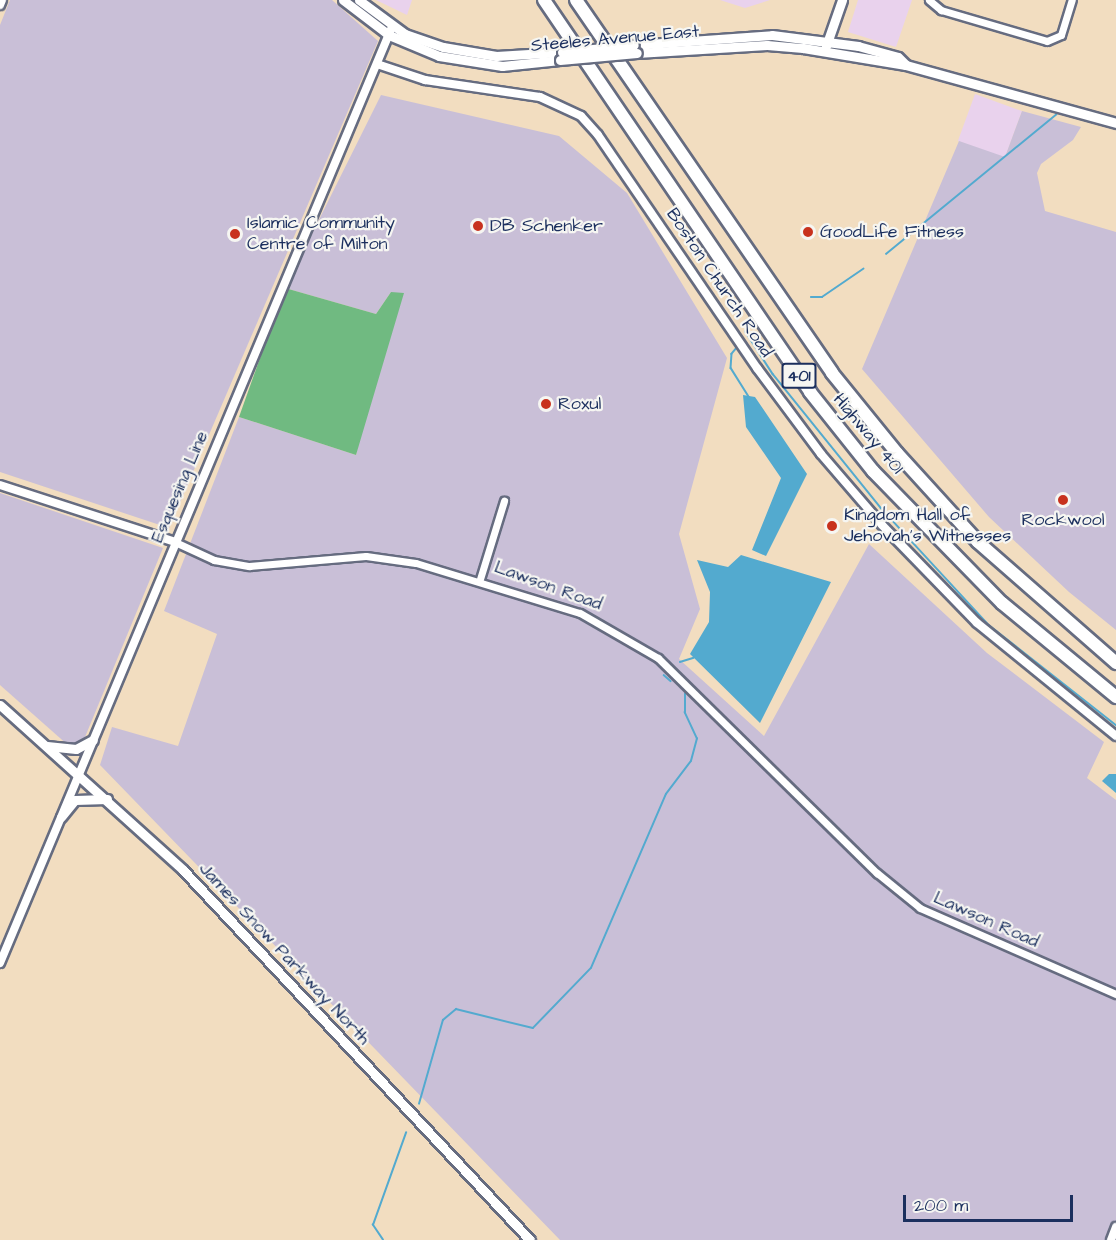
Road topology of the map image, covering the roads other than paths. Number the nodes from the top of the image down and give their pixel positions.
1 (2, 0) edge
2 (343, 0) edge
3 (359, 0) edge
4 (544, 0) edge
5 (576, 0) edge
6 (842, 0) edge
7 (929, 0) edge
8 (1072, 0) edge
9 (0, 5) edge
10 (393, 26) junction
11 (389, 35) junction
12 (827, 41) junction
13 (636, 49) junction
14 (825, 51) junction
15 (561, 56) junction
16 (376, 64) junction
17 (906, 65) junction
18 (1116, 123) edge
19 (0, 485) edge
20 (504, 501) dead end
21 (175, 542) junction
22 (480, 579) junction
23 (1116, 663) edge
24 (1116, 697) edge
25 (0, 705) edge
26 (1116, 736) edge
27 (93, 740) junction
28 (45, 745) junction
29 (78, 774) junction
30 (107, 799) junction
31 (61, 817) junction
32 (0, 963) edge
33 (1116, 994) edge
34 (1116, 1227) edge
35 (530, 1240) edge
36 (1111, 1240) edge

1 - 9 street
2 - 11 main road, Steeles Avenue East
3 - 10 main road, Steeles Avenue East
4 - 24 highway, Highway 401 / 401
5 - 23 highway, Highway 401 / 401
6 - 12 main road
7 - 8 street
10 - 11 street, Esquesing Line
10 - 15 main road, Steeles Avenue East
11 - 15 main road, Steeles Avenue East
11 - 16 street, Esquesing Line
12 - 13 main road, Steeles Avenue East
12 - 14 main road
12 - 17 main road, Steeles Avenue East
13 - 14 main road, Steeles Avenue East
13 - 15 main road, Steeles Avenue East, bridge
14 - 17 main road, Steeles Avenue East
16 - 21 street, Esquesing Line
16 - 26 street, Boston Church Road
17 - 18 main road, Steeles Avenue East
19 - 21 street, Lawson Road
20 - 22 street
21 - 22 street, Lawson Road
21 - 27 street, Esquesing Line
22 - 33 street, Lawson Road
25 - 28 main road, James Snow Parkway North
27 - 28 main road
27 - 29 street, Esquesing Line
28 - 29 main road, James Snow Parkway North
29 - 30 main road, James Snow Parkway North
29 - 31 street, Esquesing Line
30 - 31 main road
30 - 35 main road, James Snow Parkway North
31 - 32 street, Esquesing Line
34 - 36 street

